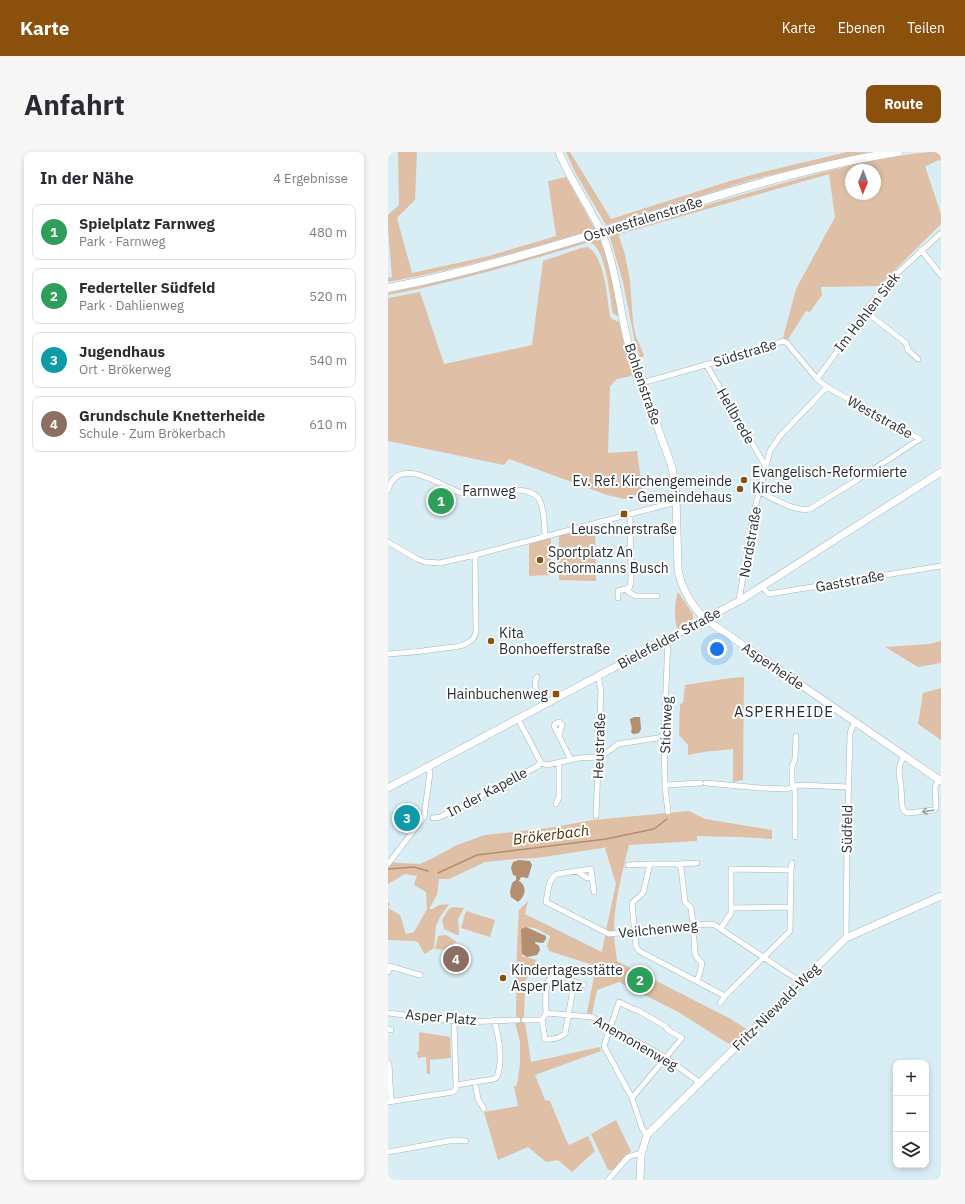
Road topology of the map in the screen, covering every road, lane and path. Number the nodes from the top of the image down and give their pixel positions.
1 (559, 152) edge
2 (898, 152) edge
3 (940, 234) dead end
4 (921, 250) junction
5 (941, 275) edge
6 (388, 288) edge
7 (866, 312) junction
8 (918, 359) dead end
9 (706, 364) junction
10 (817, 379) junction
11 (644, 383) junction
12 (827, 387) junction
13 (766, 467) junction
14 (941, 472) edge
15 (388, 490) edge
16 (760, 492) junction
17 (676, 502) junction
18 (630, 515) junction
19 (545, 536) junction
20 (388, 542) edge
21 (475, 555) junction
22 (941, 566) edge
23 (762, 587) junction
24 (628, 590) junction
25 (657, 596) dead end
26 (618, 598) dead end
27 (739, 601) junction
28 (705, 619) junction
29 (668, 639) junction
30 (388, 654) edge
31 (598, 676) junction
32 (537, 677) dead end
33 (544, 705) junction
34 (518, 719) junction
35 (856, 722) junction
36 (559, 735) dead end
37 (796, 736) dead end
38 (664, 737) junction
39 (904, 756) junction
40 (598, 758) junction
41 (571, 760) junction
42 (559, 762) junction
43 (541, 763) junction
44 (428, 766) junction
45 (939, 780) edge
46 (666, 786) junction
47 (793, 786) junction
48 (848, 787) junction
49 (388, 788) edge
50 (556, 804) dead end
51 (668, 812) dead end
52 (596, 816) dead end
53 (433, 818) dead end
54 (795, 837) dead end
55 (697, 863) dead end
56 (792, 863) dead end
57 (388, 864) edge
58 (650, 864) junction
59 (677, 864) junction
60 (628, 865) dead end
61 (724, 869) dead end
62 (731, 869) junction
63 (791, 870) junction
64 (577, 871) junction
65 (592, 878) junction
66 (594, 892) dead end
67 (941, 896) edge
68 (790, 907) junction
69 (731, 908) junction
70 (693, 925) junction
71 (721, 928) junction
72 (634, 931) junction
73 (846, 938) junction
74 (764, 957) junction
75 (389, 966) edge
76 (388, 972) edge
77 (420, 975) dead end
78 (574, 981) junction
79 (697, 981) junction
80 (801, 982) junction
81 (584, 985) dead end
82 (725, 996) junction
83 (720, 1003) dead end
84 (388, 1013) edge
85 (546, 1013) junction
86 (569, 1015) junction
87 (494, 1020) junction
88 (542, 1020) junction
89 (454, 1021) junction
90 (610, 1027) junction
91 (665, 1057) junction
92 (388, 1063) edge
93 (476, 1082) junction
94 (699, 1082) junction
95 (456, 1085) junction
96 (632, 1098) junction
97 (389, 1101) edge
98 (484, 1109) dead end
99 (647, 1135) junction
100 (466, 1141) dead end
101 (388, 1152) edge
102 (641, 1155) junction
103 (608, 1180) edge
104 (640, 1180) edge

1 - 11 street, Bohlenstraße
2 - 6 main road, Ostwestfalenstraße, bridge
3 - 4 street, Im Hohlen Siek
4 - 5 street
4 - 7 street, Im Hohlen Siek
7 - 8 street
7 - 10 street, Im Hohlen Siek
9 - 10 street, Südstraße
9 - 11 street, Südstraße
9 - 13 street, Hellbrede
10 - 12 street, Südstraße
11 - 17 street, Bohlenstraße
12 - 13 street, Nordstraße
12 - 16 street, Weststraße
13 - 16 street, Nordstraße
14 - 23 street, Bielefelder Straße
15 - 19 street, Farnweg
16 - 27 street, Nordstraße
17 - 18 street
17 - 28 street, Bohlenstraße
18 - 19 street
18 - 24 street
19 - 21 street
20 - 21 street
21 - 30 street
22 - 23 street, Gaststraße
23 - 27 street, Bielefelder Straße
24 - 25 street
24 - 26 street
27 - 28 street, Bielefelder Straße
28 - 29 street, Bielefelder Straße
28 - 35 street, Asperheide
29 - 31 street, Bielefelder Straße
29 - 38 street, Stichweg
31 - 33 street, Bielefelder Straße
31 - 40 street, Heustraße
32 - 33 street
33 - 34 street, Bielefelder Straße
34 - 43 street
34 - 44 street, Bielefelder Straße
35 - 39 street, Asperheide
35 - 48 street, Südfeld
36 - 41 street
37 - 47 street
38 - 40 street
38 - 46 street, Stichweg
39 - 45 street, Asperheide
45 -> 39 street
40 - 41 street
40 - 52 street, Heustraße
41 - 42 street
42 - 43 street
42 - 50 street
43 - 53 street, In der Kapelle
44 - 49 street, Bielefelder Straße
44 - 57 street
46 - 47 street
46 - 51 street, Stichweg
47 - 48 street
47 - 54 street
48 - 73 street, Südfeld
55 - 59 street
56 - 63 street
58 - 59 street
58 - 60 street
58 - 72 street
59 - 70 street
61 - 62 street
62 - 63 street
62 - 69 street
63 - 68 street
64 - 65 street
64 - 65 street, Veilchenweg
64 - 72 street, Veilchenweg
65 - 66 street
67 - 73 street, Fritz-Niewald-Weg
68 - 69 street
68 - 74 street
69 - 71 street
70 - 71 street, Veilchenweg
70 - 72 street, Veilchenweg
70 - 79 street
71 - 74 street, Veilchenweg
72 - 79 street
73 - 80 street, Fritz-Niewald-Weg
74 - 80 street, Veilchenweg
74 - 82 street
75 - 76 street
75 - 77 street
78 - 81 street
78 - 85 street
78 - 86 street
79 - 82 street
80 - 94 street, Fritz-Niewald-Weg
82 - 83 street
84 - 89 street, Asper Platz
85 - 86 street, Anemonenweg
85 - 88 street
86 - 88 street
86 - 90 street, Anemonenweg
87 - 88 street, Asper Platz
87 - 89 street, Asper Platz
87 - 93 street
89 - 95 street
90 - 91 street, Anemonenweg
90 - 91 street
90 - 96 street
91 - 94 street, Anemonenweg
91 - 96 street
92 - 97 street
93 - 95 street
93 - 98 street
94 - 99 street, Fritz-Niewald-Weg
95 - 97 street
96 - 99 street
99 - 102 street, Fritz-Niewald-Weg
100 - 101 street
102 - 103 street
102 - 104 street, Fritz-Niewald-Weg

